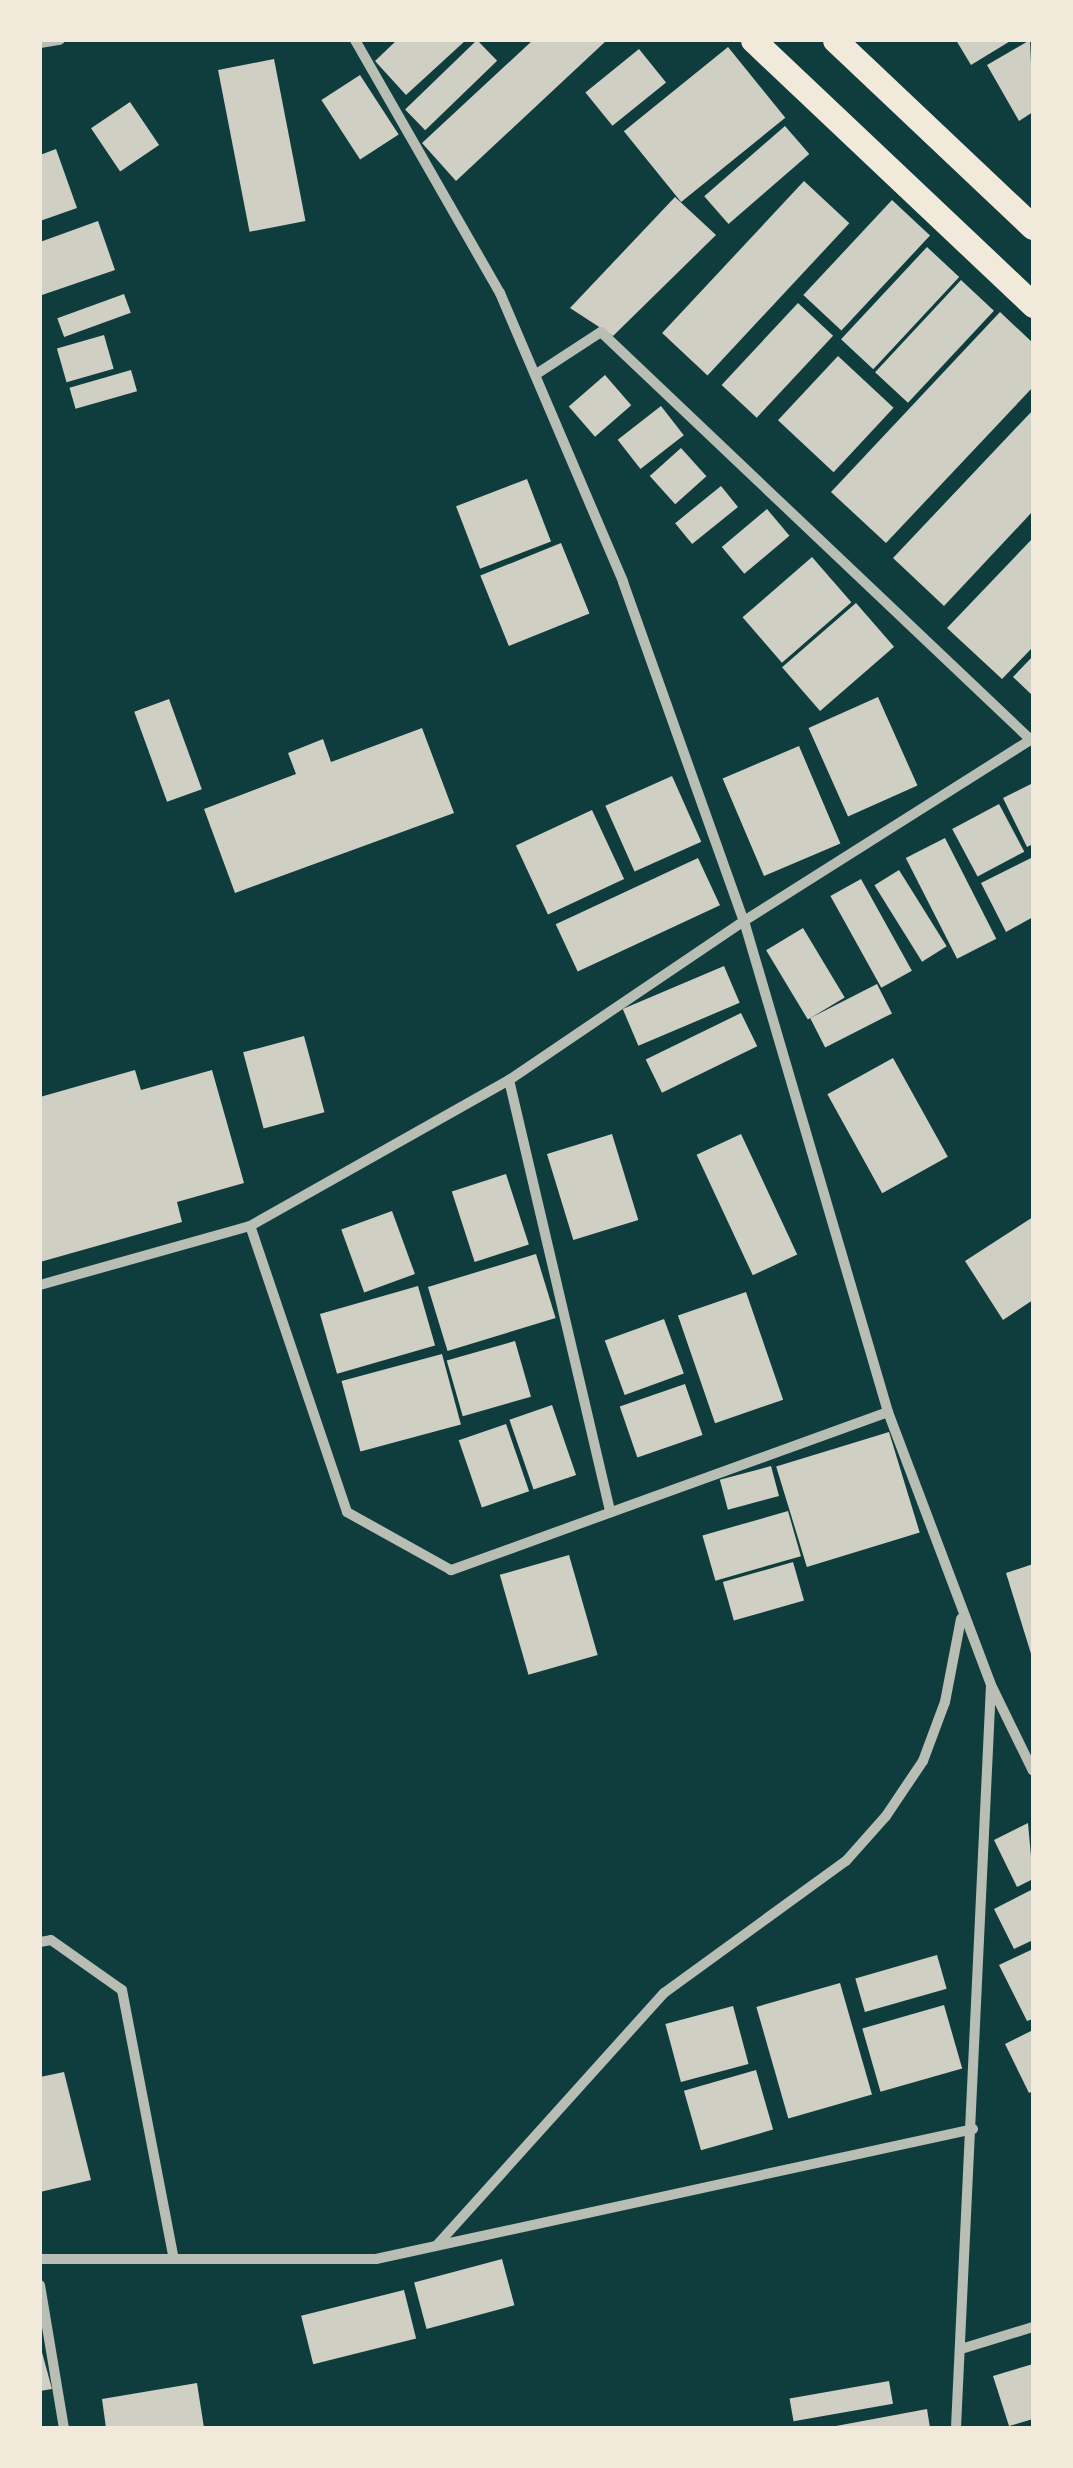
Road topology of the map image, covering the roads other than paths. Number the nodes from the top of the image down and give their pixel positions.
1 (60, 40) edge
2 (354, 40) edge
3 (753, 40) edge
4 (835, 40) edge
5 (40, 43) edge
6 (1033, 227) edge
7 (1033, 304) edge
8 (538, 373) junction
9 (1032, 739) edge
10 (744, 921) junction
11 (509, 1080) junction
12 (250, 1226) junction
13 (40, 1286) edge
14 (888, 1412) junction
15 (610, 1512) junction
16 (961, 1618) junction
17 (991, 1685) junction
18 (1033, 1771) edge
19 (40, 1942) edge
20 (974, 2129) junction
21 (436, 2246) junction
22 (40, 2259) edge
23 (174, 2259) junction
24 (40, 2285) edge
25 (1033, 2326) edge
26 (960, 2349) junction
27 (64, 2428) edge
28 (956, 2428) edge

1 - 5 street
2 - 8 street
3 - 7 main road
4 - 6 main road
8 - 9 street
8 - 10 street
9 - 10 street
10 - 11 street
10 - 14 street
11 - 12 street
11 - 15 street
12 - 13 street
12 - 15 street
14 - 15 street
14 - 16 street
16 - 17 street
16 - 21 street
17 - 18 street
17 - 20 street
19 - 23 street
20 - 21 street
20 - 26 street
21 - 23 street
22 - 23 street
24 - 27 street
25 - 26 street
26 - 28 street

